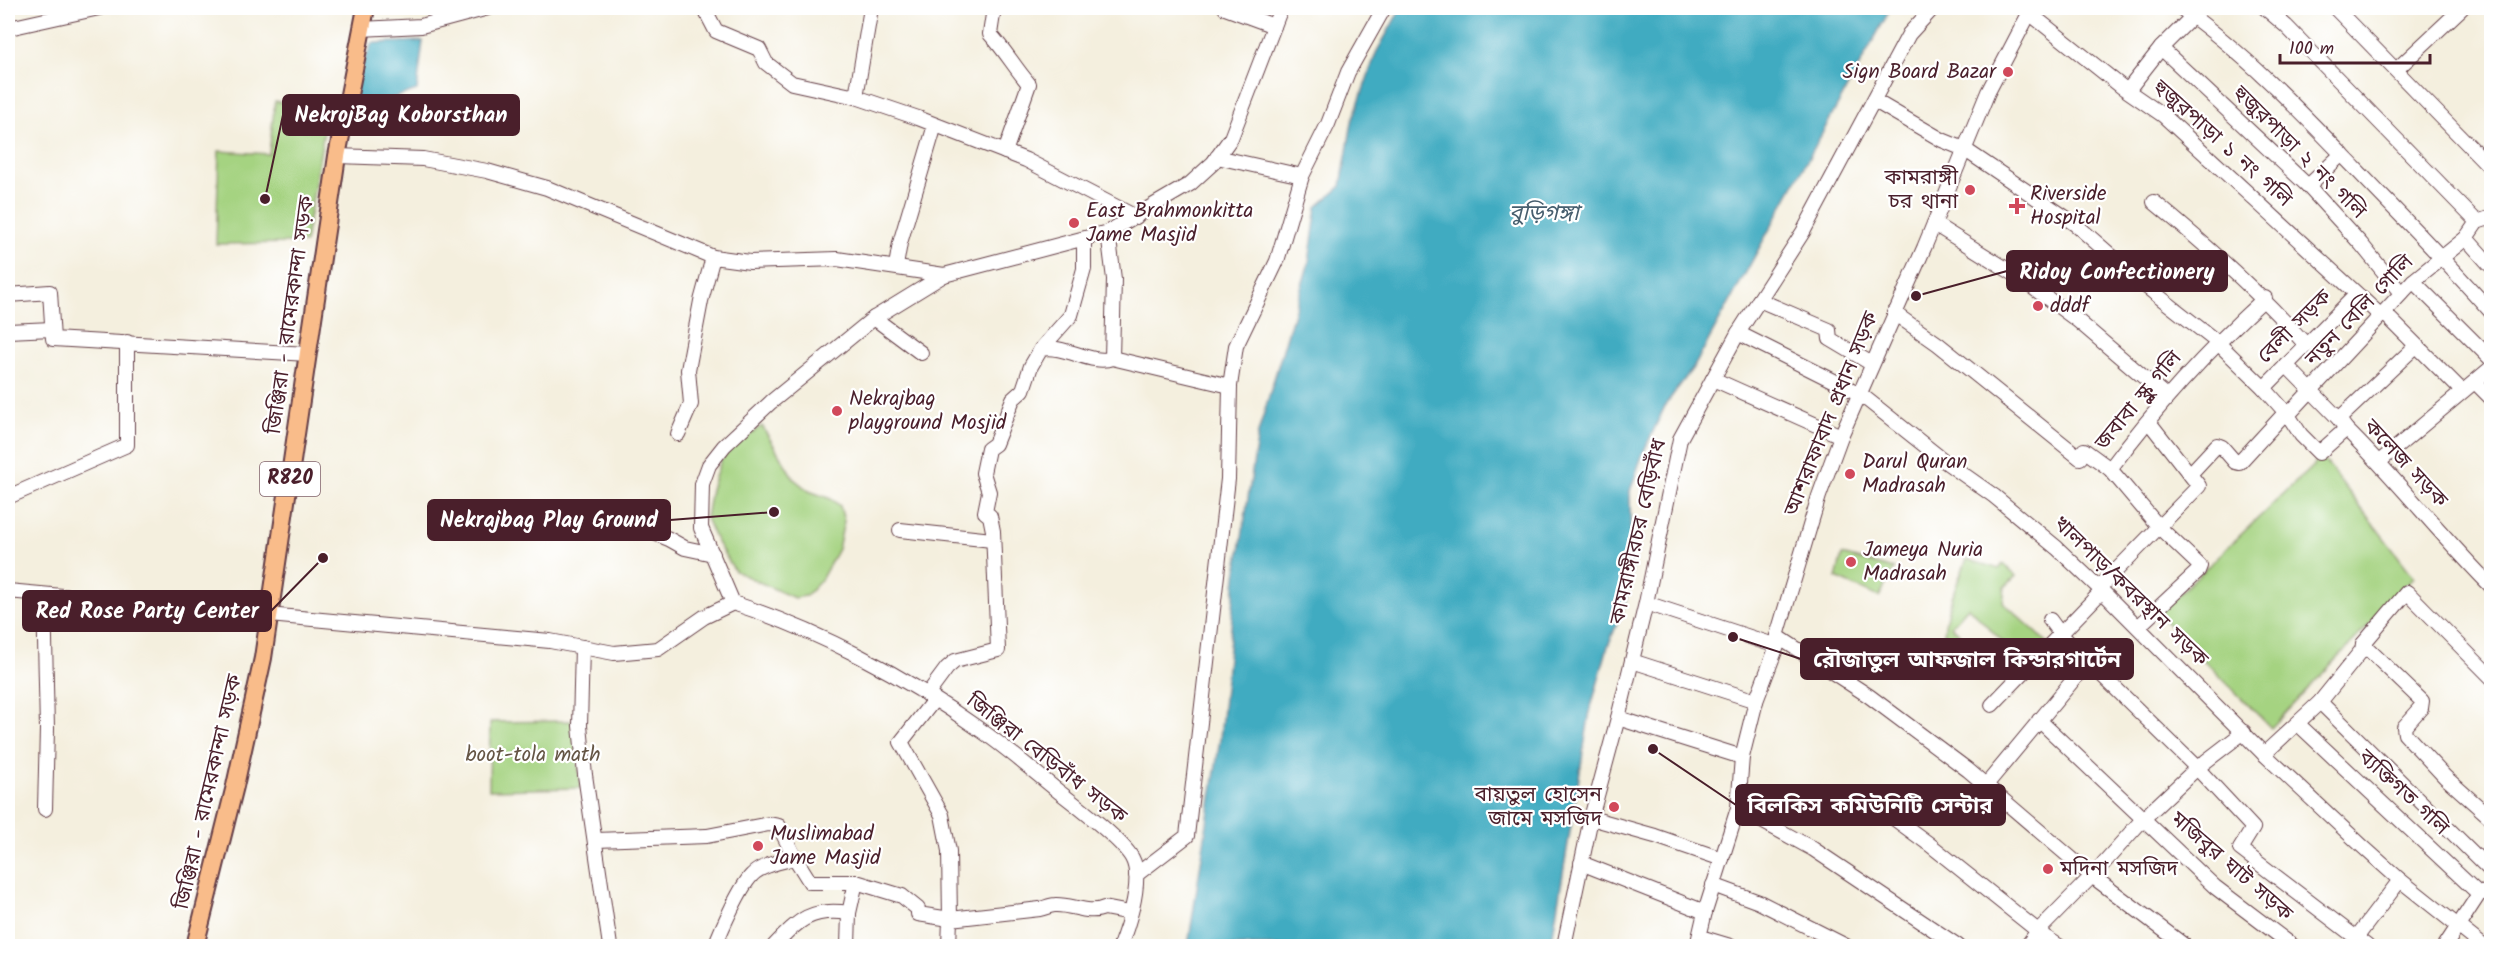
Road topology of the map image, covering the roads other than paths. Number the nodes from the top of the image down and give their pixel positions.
1 (99, 8) edge
2 (366, 8) edge
3 (488, 8) edge
4 (704, 8) edge
5 (871, 8) edge
6 (994, 8) edge
7 (1225, 8) edge
8 (1281, 8) edge
9 (1384, 8) edge
10 (1933, 8) edge
11 (2181, 8) edge
12 (2265, 8) edge
13 (2335, 8) edge
14 (2455, 9) edge
15 (2030, 10) edge
16 (2193, 16) junction
17 (8, 25) edge
18 (1274, 26) junction
19 (361, 29) junction
20 (2161, 48) junction
21 (2396, 70) junction
22 (2128, 90) junction
23 (856, 97) junction
24 (1875, 101) junction
25 (935, 125) junction
26 (1964, 149) junction
27 (1005, 152) junction
28 (2342, 153) junction
29 (337, 156) junction
30 (1217, 157) junction
31 (2492, 169) edge
32 (1302, 176) junction
33 (2308, 186) junction
34 (2154, 202) dead end
35 (1136, 217) junction
36 (2492, 217) edge
37 (2477, 222) junction
38 (1934, 224) junction
39 (1108, 232) junction
40 (2466, 238) junction
41 (1084, 240) junction
42 (713, 257) junction
43 (2444, 258) junction
44 (2488, 264) dead end
45 (896, 266) junction
46 (944, 275) junction
47 (2414, 281) junction
48 (2401, 293) junction
49 (8, 295) edge
50 (2356, 295) junction
51 (2265, 298) junction
52 (1759, 300) junction
53 (1894, 313) junction
54 (2492, 313) edge
55 (2382, 315) junction
56 (874, 318) junction
57 (52, 329) junction
58 (8, 331) edge
59 (1738, 333) junction
60 (127, 342) junction
61 (2217, 342) junction
62 (2307, 346) junction
63 (2416, 346) junction
64 (1041, 350) junction
65 (921, 353) dead end
66 (308, 354) junction
67 (1112, 358) junction
68 (2492, 360) edge
69 (1872, 364) junction
70 (2286, 364) junction
71 (2492, 367) edge
72 (1713, 379) junction
73 (2475, 382) junction
74 (1230, 386) junction
75 (2264, 388) junction
76 (2311, 390) junction
77 (2462, 391) junction
78 (1860, 394) junction
79 (2167, 397) junction
80 (2492, 399) edge
81 (2287, 414) junction
82 (2149, 422) junction
83 (2342, 424) junction
84 (678, 435) dead end
85 (1841, 436) junction
86 (2379, 462) junction
87 (2110, 470) junction
88 (2190, 474) junction
89 (8, 497) edge
90 (574, 516) dead end
91 (2159, 527) junction
92 (900, 530) dead end
93 (992, 540) junction
94 (713, 554) junction
95 (2492, 587) edge
96 (2100, 589) junction
97 (8, 591) edge
98 (44, 595) junction
99 (733, 603) junction
100 (1646, 603) junction
101 (269, 615) junction
102 (2050, 620) dead end
103 (2139, 626) junction
104 (2061, 635) junction
105 (1777, 641) junction
106 (2363, 644) junction
107 (582, 647) junction
108 (2081, 655) junction
109 (1632, 661) junction
110 (2492, 678) edge
111 (931, 697) junction
112 (1756, 701) junction
113 (2320, 702) junction
114 (1992, 705) dead end
115 (1618, 718) junction
116 (2035, 724) junction
117 (2298, 724) junction
118 (2244, 732) junction
119 (2264, 754) junction
120 (1742, 757) junction
121 (2197, 768) junction
122 (1986, 785) junction
123 (1865, 797) dead end
124 (1738, 808) junction
125 (45, 809) dead end
126 (1591, 818) junction
127 (2144, 818) junction
128 (2492, 819) edge
129 (596, 840) junction
130 (795, 858) junction
131 (1722, 859) junction
132 (1581, 863) junction
133 (2492, 872) edge
134 (1136, 875) junction
135 (2092, 876) junction
136 (2400, 880) junction
137 (856, 882) junction
138 (1713, 885) junction
139 (2485, 892) edge
140 (1705, 912) junction
141 (849, 913) junction
142 (1130, 913) junction
143 (950, 919) junction
144 (2458, 927) junction
145 (2037, 932) junction
146 (1698, 942) edge
147 (2361, 942) edge
148 (195, 946) edge
149 (610, 946) edge
150 (715, 946) edge
151 (774, 946) edge
152 (848, 946) edge
153 (949, 946) edge
154 (1120, 946) edge
155 (1564, 946) edge
156 (1730, 946) edge
157 (1846, 946) edge
158 (1958, 946) edge
159 (2026, 946) edge
160 (2059, 946) edge
161 (2186, 946) edge
162 (2293, 946) edge
163 (2445, 946) edge
164 (2483, 946) edge

1 - 17 street
2 - 19 main road, জিঞ্জিরা - রামেরকান্দা সড়ক / R820
3 - 19 street
4 - 23 street
5 - 23 street
6 - 27 street
7 - 18 street
8 - 18 street
9 - 32 street
10 - 24 street, কামরাঙ্গীরচর বেড়িবাঁধ
11 - 16 street
12 - 37 street
13 - 21 street
14 - 21 street
15 - 22 street, হুজুরপাড়া ১ নং গলি
15 - 26 street, আশরাফাবাদ প্রধান সড়ক
16 - 20 street
16 - 28 street
18 - 30 street
19 - 29 main road, জিঞ্জিরা - রামেরকান্দা সড়ক / R820
20 - 22 street
20 - 33 street, হুজুরপাড়া ২ নং গলি
21 - 31 street
22 - 50 street, হুজুরপাড়া ১ নং গলি
23 - 25 street
24 - 26 street
24 - 52 street, কামরাঙ্গীরচর বেড়িবাঁধ
25 - 27 street
25 - 45 street
26 - 38 street, আশরাফাবাদ প্রধান সড়ক
26 - 61 street
27 - 35 street
28 - 33 street
28 - 43 street
29 - 42 street
29 - 66 main road, জিঞ্জিরা - রামেরকান্দা সড়ক / R820
30 - 32 street
30 - 35 street
32 - 74 street
33 - 48 street, হুজুরপাড়া ২ নং গলি
34 - 51 street
35 - 39 street
36 - 37 street
37 - 40 street, নতুন বেলি গোলি
38 - 53 street, আশরাফাবাদ প্রধান সড়ক
38 - 79 street
39 - 41 street
39 - 67 street
40 - 43 street, নতুন বেলি গোলি
40 - 44 street
41 - 46 street
41 - 64 street
42 - 45 street
42 - 84 street
43 - 47 street, নতুন বেলি গোলি
43 - 54 street
45 - 46 street
46 - 56 street
47 - 48 street, নতুন বেলি গোলি
47 - 68 street
48 - 55 street, নতুন বেলি গোলি
49 - 57 street
50 - 55 street, হুজুরপাড়া ১ নং গলি
50 - 62 street, বেলী সড়ক
51 - 61 street, জবাবা স্কুল গলি
51 - 62 street
52 - 59 street, কামরাঙ্গীরচর বেড়িবাঁধ
52 - 69 street
53 - 69 street, আশরাফাবাদ প্রধান সড়ক
53 - 87 street
55 - 63 street
55 - 76 street, নতুন বেলি গোলি
56 - 65 street
56 - 94 street
57 - 58 street
57 - 60 street
59 - 72 street, কামরাঙ্গীরচর বেড়িবাঁধ
59 - 78 street, খালপাড়/কবরস্থান সড়ক
60 - 66 street
60 - 89 street
61 - 75 street, কলেজ সড়ক
61 - 79 street, জবাবা স্কুল গলি
62 - 70 street, বেলী সড়ক
63 - 77 street
63 - 83 street
64 - 67 street
64 - 93 street
66 - 101 main road, জিঞ্জিরা - রামেরকান্দা সড়ক / R820
67 - 74 street
69 - 78 street, আশরাফাবাদ প্রধান সড়ক
70 - 75 street, বেলী সড়ক
70 - 76 street
71 - 73 street
72 - 85 street
72 - 100 street, কামরাঙ্গীরচর বেড়িবাঁধ
73 - 77 street
73 - 80 street
74 - 134 street
75 - 81 street, কলেজ সড়ক
76 - 81 street, নতুন বেলি গোলি
76 - 83 street
77 - 86 street
78 - 85 street, আশরাফাবাদ প্রধান সড়ক
78 - 96 street, খালপাড়/কবরস্থান সড়ক
79 - 82 street, জবাবা স্কুল গলি
81 - 83 street, কলেজ সড়ক
81 - 88 street, নতুন বেলি গোলি
82 - 87 street, জবাবা স্কুল গলি
82 - 88 street
83 - 86 street, কলেজ সড়ক
85 - 105 street, আশরাফাবাদ প্রধান সড়ক
86 - 95 street, কলেজ সড়ক
87 - 91 street
88 - 91 street
90 - 94 street
91 - 96 street
91 - 103 street
92 - 93 street
93 - 111 street
94 - 99 street
96 - 103 street, খালপাড়/কবরস্থান সড়ক
96 - 104 street
97 - 98 street
98 - 101 street
98 - 125 street
99 - 107 street
99 - 111 street, জিঞ্জিরা বেড়িবাঁধ সড়ক
100 - 105 street
100 - 109 street, কামরাঙ্গীরচর বেড়িবাঁধ
101 - 107 street
101 - 148 main road, জিঞ্জিরা - রামেরকান্দা সড়ক / R820
102 - 104 street
103 - 118 street, খালপাড়/কবরস্থান সড়ক
104 - 108 street
104 - 114 street
105 - 112 street, আশরাফাবাদ প্রধান সড়ক
105 - 122 street
106 - 110 street
106 - 113 street
106 - 128 street
107 - 129 street
108 - 116 street
108 - 121 street
109 - 112 street
109 - 115 street, কামরাঙ্গীরচর বেড়িবাঁধ
111 - 134 street, জিঞ্জিরা বেড়িবাঁধ সড়ক
111 - 143 street
112 - 120 street, আশরাফাবাদ প্রধান সড়ক
113 - 117 street
113 - 133 street
115 - 120 street
115 - 126 street, কামরাঙ্গীরচর বেড়িবাঁধ
116 - 122 street
116 - 127 street, মজিবুর ঘাট সড়ক
117 - 119 street
117 - 139 street, ব্যক্তিগত গলি
118 - 119 street, খালপাড়/কবরস্থান সড়ক
118 - 121 street
119 - 136 street, খালপাড়/কবরস্থান সড়ক
120 - 124 street, আশরাফাবাদ প্রধান সড়ক
121 - 127 street
121 - 147 street, মজিবুর ঘাট সড়ক
122 - 135 street
123 - 145 street
124 - 131 street, আশরাফাবাদ প্রধান সড়ক
124 - 158 street
126 - 131 street
126 - 132 street, কামরাঙ্গীরচর বেড়িবাঁধ
127 - 135 street
127 - 162 street, মজিবুর ঘাট সড়ক
129 - 130 street
129 - 149 street
130 - 137 street
130 - 150 street
131 - 138 street, আশরাফাবাদ প্রধান সড়ক
132 - 140 street
132 - 155 street, কামরাঙ্গীরচর বেড়িবাঁধ
134 - 142 street
135 - 145 street
135 - 161 street
136 - 144 street, খালপাড়/কবরস্থান সড়ক
136 - 147 street
137 - 141 street
137 - 143 street
138 - 140 street, আশরাফাবাদ প্রধান সড়ক
138 - 157 street
139 - 144 street
140 - 146 street, আশরাফাবাদ প্রধান সড়ক
141 - 151 street
141 - 152 street
142 - 143 street
142 - 154 street
143 - 153 street
144 - 163 street
144 - 164 street, খালপাড়/কবরস্থান সড়ক
145 - 159 street
145 - 160 street
146 - 156 street

